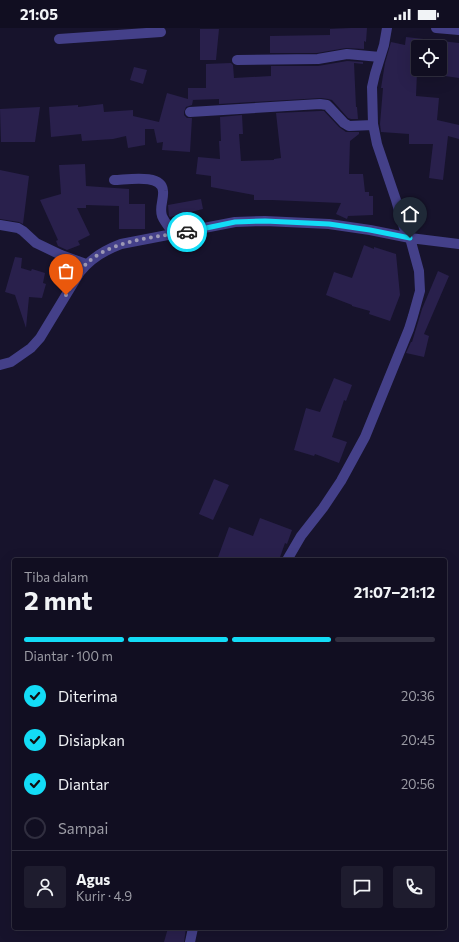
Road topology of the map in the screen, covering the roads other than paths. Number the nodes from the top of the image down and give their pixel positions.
1 (387, 28) edge
2 (436, 28) edge
3 (459, 30) edge
4 (137, 31) edge
5 (161, 32) dead end
6 (59, 38) dead end
7 (380, 56) junction
8 (237, 60) dead end
9 (190, 112) dead end
10 (373, 125) junction
11 (114, 180) dead end
12 (0, 225) edge
13 (170, 228) junction
14 (410, 238) junction
15 (459, 244) edge
16 (86, 264) junction
17 (0, 365) edge
18 (289, 558) edge
19 (193, 930) edge
20 (190, 942) edge

1 - 7 street
2 - 3 street
4 - 5 street
4 - 6 street
7 - 8 street
7 - 10 street
9 - 10 street
10 - 14 street
11 - 13 street
12 - 16 street
13 - 14 street
13 - 16 street
14 - 15 street
14 - 18 street
16 - 17 street
19 - 20 street

